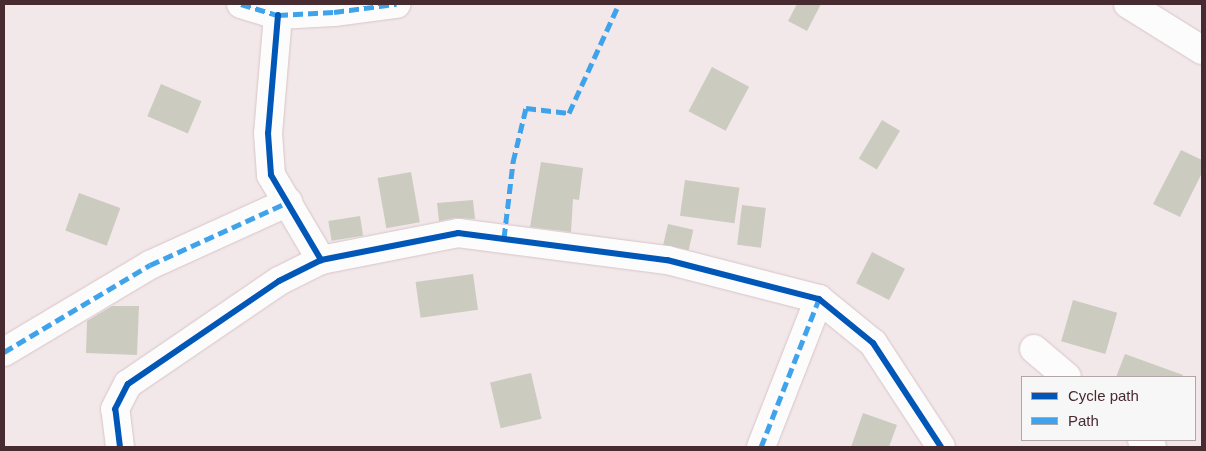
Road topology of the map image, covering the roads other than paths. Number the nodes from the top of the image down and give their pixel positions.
1 (241, 4) edge
2 (396, 4) edge
3 (1128, 4) edge
4 (278, 15) junction
5 (1201, 46) edge
6 (288, 202) junction
7 (321, 260) junction
8 (819, 299) junction
9 (1034, 349) dead end
10 (4, 352) edge
11 (1066, 376) edge
12 (120, 447) edge
13 (761, 447) edge
14 (941, 447) edge

1 - 4 street
2 - 4 street
3 - 5 street
4 - 6 street
6 - 7 street
6 - 10 street
7 - 8 street
7 - 12 street
8 - 13 street
8 - 14 street
9 - 11 street

